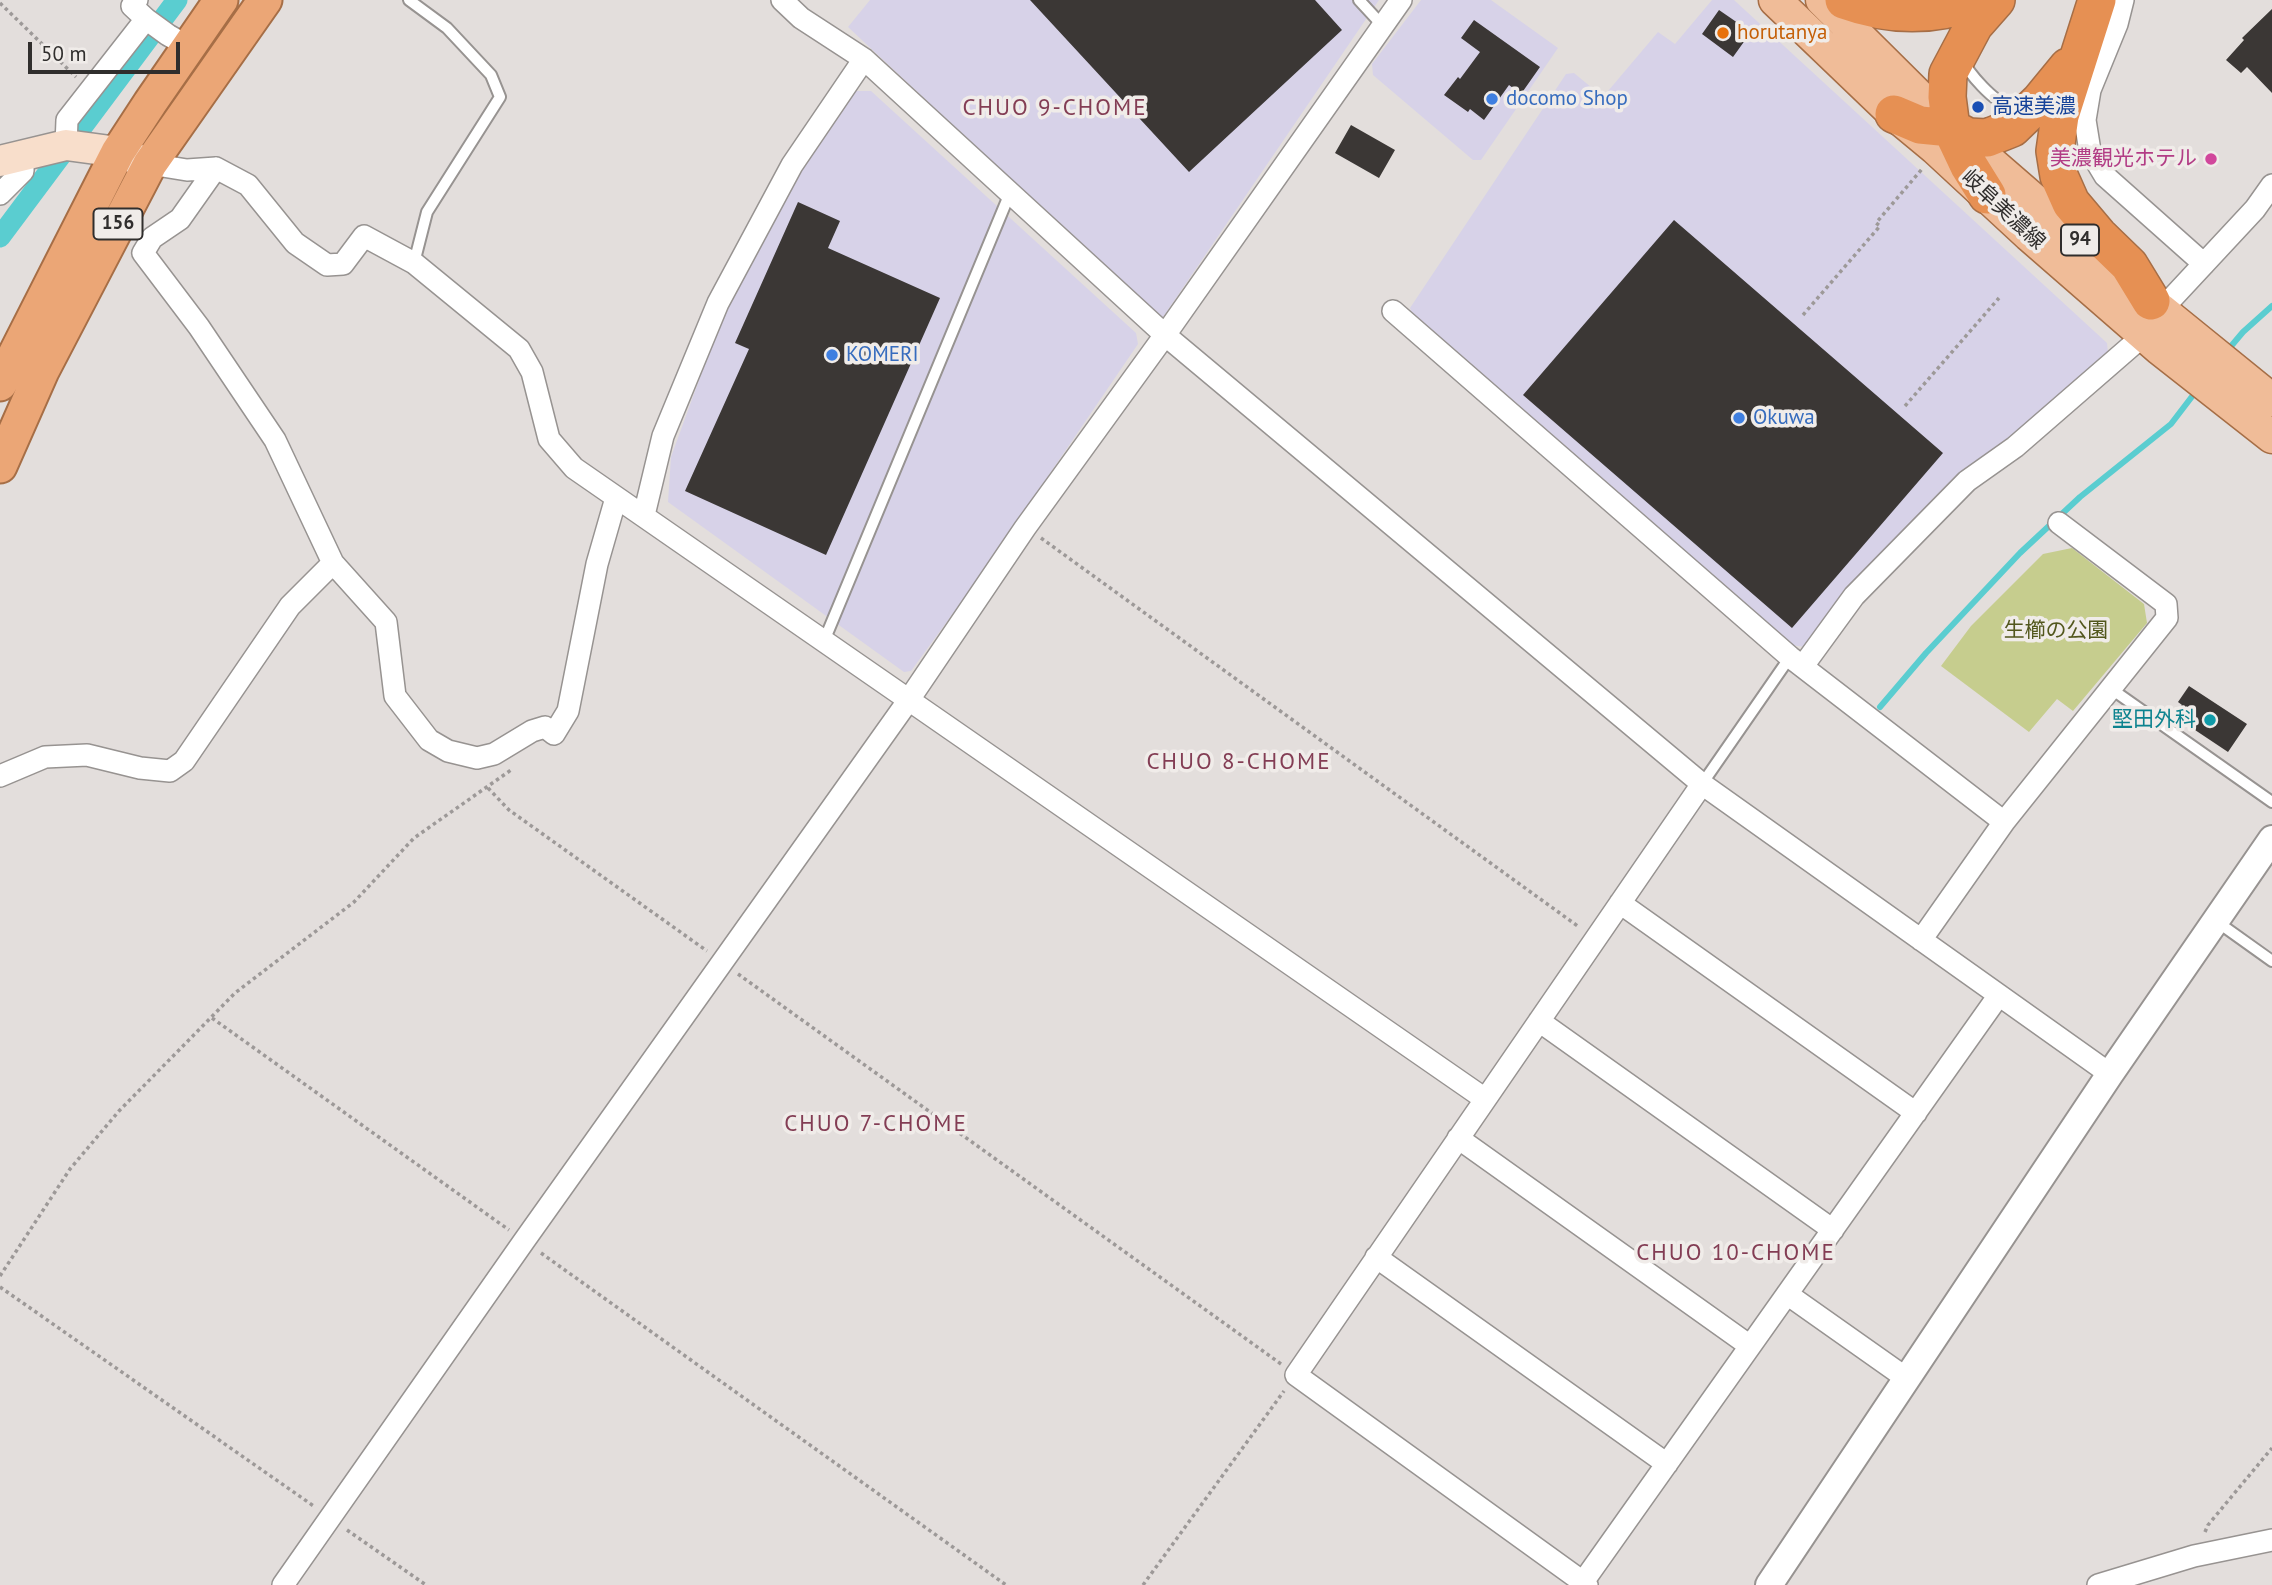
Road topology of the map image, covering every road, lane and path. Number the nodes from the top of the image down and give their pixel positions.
1 (221, 0) edge
2 (265, 0) edge
3 (409, 0) edge
4 (782, 0) edge
5 (1359, 0) edge
6 (1401, 0) edge
7 (1775, 0) edge
8 (1822, 0) edge
9 (1844, 0) edge
10 (1978, 0) edge
11 (1996, 0) edge
12 (2097, 0) edge
13 (2123, 0) edge
14 (0, 3) edge
15 (137, 9) edge
16 (1383, 26) junction
17 (178, 40) junction
18 (2080, 48) junction
19 (1960, 53) junction
20 (864, 60) junction
21 (90, 90) junction
22 (2034, 107) junction
23 (1894, 114) junction
24 (1951, 128) junction
25 (92, 148) junction
26 (6, 159) edge
27 (150, 164) junction
28 (1926, 165) dead end
29 (216, 168) junction
30 (2272, 185) edge
31 (1010, 193) junction
32 (0, 194) edge
33 (1987, 195) junction
34 (414, 263) junction
35 (2204, 264) junction
36 (1999, 298) dead end
37 (1393, 311) dead end
38 (1803, 316) dead end
39 (2152, 316) junction
40 (1164, 335) junction
41 (2212, 371) junction
42 (0, 384) edge
43 (2272, 400) edge
44 (1905, 405) dead end
45 (2272, 437) edge
46 (0, 466) edge
47 (616, 498) junction
48 (644, 514) junction
49 (2059, 523) dead end
50 (1026, 527) junction
51 (333, 563) junction
52 (824, 641) junction
53 (1797, 662) junction
54 (2110, 688) junction
55 (908, 701) junction
56 (513, 768) dead end
57 (0, 776) edge
58 (1702, 784) junction
59 (488, 788) junction
60 (2272, 802) edge
61 (2004, 822) junction
62 (2272, 839) edge
63 (1620, 903) junction
64 (2216, 921) junction
65 (1595, 939) junction
66 (1921, 940) junction
67 (2272, 961) edge
68 (722, 962) junction
69 (1999, 995) junction
70 (212, 1018) junction
71 (1539, 1021) junction
72 (2110, 1074) junction
73 (1485, 1099) junction
74 (1916, 1113) junction
75 (1458, 1138) junction
76 (1833, 1230) junction
77 (524, 1241) junction
78 (1376, 1257) junction
79 (0, 1276) edge
80 (0, 1287) edge
81 (1787, 1294) junction
82 (1750, 1346) junction
83 (1296, 1374) junction
84 (1906, 1378) junction
85 (2272, 1448) edge
86 (1667, 1464) junction
87 (331, 1518) junction
88 (2272, 1540) edge
89 (2194, 1556) junction
90 (1585, 1584) edge
91 (283, 1585) edge
92 (426, 1585) edge
93 (1006, 1585) edge
94 (1143, 1585) edge
95 (1769, 1585) edge
96 (2098, 1585) edge

1 - 17 highway, 156
2 - 27 highway, 156
3 - 34 lane
4 - 20 street
5 - 16 lane
6 - 16 street
7 - 23 main road, 岐阜美濃線 / 94
8 - 24 main road, 岐阜美濃線 / 94
9 - 10 highway
11 - 19 highway
12 - 18 highway
13 - 35 street
14 - 21 path
15 - 17 street
15 - 21 street
16 - 40 street
17 - 25 highway, 156
18 - 22 highway
18 - 39 highway
19 - 22 lane
19 - 24 highway
20 - 31 street
20 - 48 street
21 - 25 street
22 - 24 highway
23 - 24 highway
23 - 33 main road, 岐阜美濃線 / 94
24 - 33 highway
24 - 39 main road, 岐阜美濃線 / 94
25 - 26 main road
25 - 27 main road
25 - 42 highway, 156
26 - 32 street
27 - 29 street
27 - 46 highway, 156
28 - 38 path
29 - 34 street
29 - 51 street
30 - 35 street
31 - 40 street
31 - 52 lane
33 - 39 main road, 岐阜美濃線 / 94
34 - 47 street
35 - 39 street
36 - 44 path
37 - 53 street
39 - 41 main road, 岐阜美濃線 / 94
39 - 53 street
40 - 50 street
40 - 58 street
41 - 43 main road, 岐阜美濃線 / 94
41 - 45 main road, 岐阜美濃線 / 94
47 - 48 street
47 - 51 street
48 - 52 street
49 - 54 street
50 - 55 street
50 - 65 path
51 - 57 street
52 - 55 street
53 - 58 lane
53 - 61 street
54 - 60 lane
54 - 61 street
55 - 68 street
55 - 73 street
56 - 59 path
58 - 63 street
58 - 66 street
59 - 68 path
59 - 70 path
61 - 66 street
62 - 64 street
63 - 65 street
63 - 74 street
64 - 67 lane
64 - 72 street
65 - 71 street
66 - 69 street
68 - 77 street
68 - 83 path
69 - 72 street
69 - 74 street
70 - 77 path
70 - 79 path
71 - 73 street
71 - 76 street
72 - 84 street
73 - 75 street
74 - 76 street
75 - 78 street
75 - 82 street
76 - 81 street
77 - 87 street
77 - 93 path
78 - 83 street
78 - 86 street
80 - 87 path
81 - 82 street
81 - 84 street
82 - 86 street
83 - 90 street
83 - 94 path
84 - 95 street
85 - 89 path
86 - 90 street
87 - 91 street
87 - 92 path
88 - 89 street
89 - 96 street

